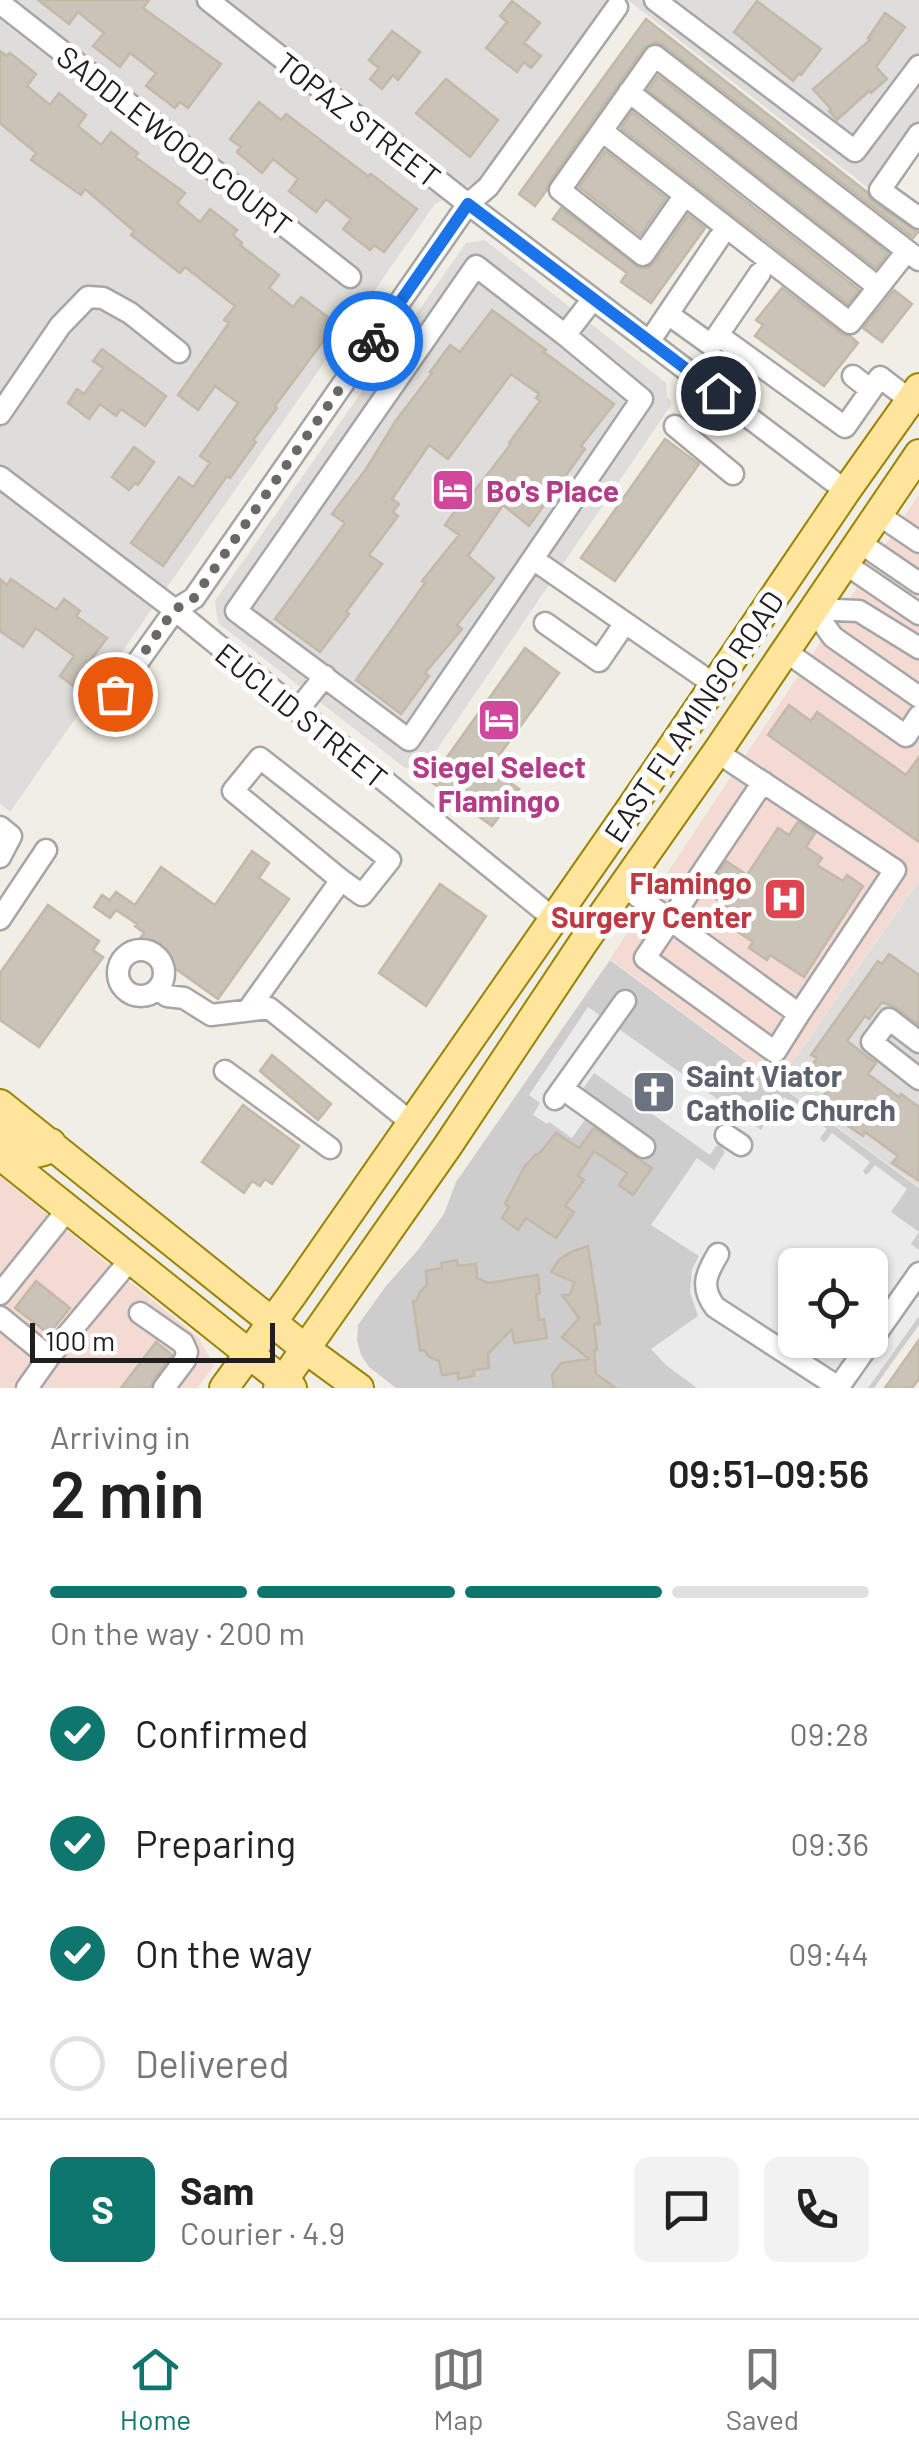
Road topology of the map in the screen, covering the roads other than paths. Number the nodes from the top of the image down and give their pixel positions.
1 (208, 0) edge
2 (655, 0) edge
3 (0, 3) edge
4 (617, 7) dead end
5 (919, 66) edge
6 (629, 92) junction
7 (602, 131) junction
8 (919, 134) edge
9 (686, 195) junction
10 (468, 204) junction
11 (919, 218) edge
12 (719, 238) dead end
13 (913, 255) edge
14 (760, 273) dead end
15 (350, 276) dead end
16 (878, 288) junction
17 (594, 300) junction
18 (668, 314) junction
19 (565, 335) junction
20 (714, 340) junction
21 (650, 342) junction
22 (179, 352) dead end
23 (690, 373) junction
24 (853, 376) dead end
25 (871, 390) junction
26 (915, 394) edge
27 (0, 414) edge
28 (675, 426) dead end
29 (919, 454) edge
30 (733, 474) dead end
31 (0, 476) edge
32 (846, 490) junction
33 (878, 514) junction
34 (919, 542) edge
35 (852, 553) junction
36 (534, 560) junction
37 (919, 584) edge
38 (916, 607) edge
39 (814, 609) junction
40 (174, 610) junction
41 (545, 623) dead end
42 (626, 623) junction
43 (919, 648) edge
44 (785, 651) junction
45 (325, 676) junction
46 (715, 686) junction
47 (919, 697) edge
48 (297, 711) junction
49 (919, 716) edge
50 (97, 720) dead end
51 (717, 752) junction
52 (762, 782) junction
53 (642, 792) junction
54 (0, 827) edge
55 (46, 850) dead end
56 (0, 857) edge
57 (341, 880) junction
58 (622, 885) junction
59 (554, 919) junction
60 (670, 919) junction
61 (0, 920) edge
62 (570, 963) junction
63 (158, 989) junction
64 (625, 1000) dead end
65 (248, 1010) junction
66 (799, 1014) junction
67 (919, 1042) edge
68 (225, 1071) dead end
69 (919, 1079) edge
70 (483, 1093) junction
71 (5, 1117) edge
72 (412, 1123) junction
73 (644, 1147) dead end
74 (330, 1148) dead end
75 (0, 1155) edge
76 (68, 1210) junction
77 (718, 1254) dead end
78 (130, 1260) junction
79 (919, 1273) edge
80 (0, 1294) edge
81 (140, 1313) dead end
82 (0, 1317) edge
83 (273, 1322) junction
84 (307, 1350) junction
85 (249, 1354) junction
86 (49, 1357) junction
87 (285, 1386) edge
88 (28, 1388) edge
89 (164, 1388) edge
90 (224, 1388) edge
91 (360, 1388) edge
92 (838, 1388) edge

1 - 10 street, TOPAZ STREET
2 - 5 street
3 - 15 street, SADDLEWOOD COURT
4 - 10 street
6 - 7 street
6 - 13 street
6 - 16 street
7 - 9 street
7 - 9 street
8 - 11 street
9 - 16 street
10 - 17 street, TOPAZ STREET
10 - 40 street
12 - 18 street
13 - 16 street
14 - 20 street
17 - 19 street
17 - 21 street, TOPAZ STREET
18 - 20 street
18 - 21 street
19 - 36 street
19 - 45 street
20 - 23 street
20 - 25 street
21 - 23 street, TOPAZ STREET
22 - 27 street
23 - 32 street, TOPAZ STREET
24 - 25 street
25 - 26 street
26 - 32 main road, EAST FLAMINGO ROAD
28 - 30 street
29 - 33 main road, EAST FLAMINGO ROAD
31 - 40 street, EUCLID STREET
32 - 46 main road, EAST FLAMINGO ROAD
33 - 34 street
33 - 35 main road, EAST FLAMINGO ROAD
35 - 37 street
35 - 38 street
35 - 39 main road, EAST FLAMINGO ROAD
36 - 42 street
36 - 45 street
39 - 43 street
39 - 44 main road, EAST FLAMINGO ROAD
39 - 47 street
40 - 48 street, EUCLID STREET
40 - 50 street
41 - 42 street
42 - 46 street
44 - 49 street
44 - 51 main road, EAST FLAMINGO ROAD
45 - 48 street
46 - 53 main road, EAST FLAMINGO ROAD
48 - 59 street, EUCLID STREET
51 - 52 street
51 - 58 main road, EAST FLAMINGO ROAD
52 - 60 street
52 - 66 street
53 - 59 main road, EAST FLAMINGO ROAD
53 - 62 main road
54 - 56 street
55 - 61 street
57 - 57 street
57 - 65 street
58 - 60 street
58 - 62 main road, EAST FLAMINGO ROAD
59 - 70 main road
59 - 72 main road, EAST FLAMINGO ROAD
60 - 66 street
60 - 66 street
62 - 70 main road, EAST FLAMINGO ROAD
63 - 63 street
63 - 65 street
64 - 73 street
65 - 72 street
67 - 69 street
68 - 74 street
70 - 84 main road, EAST FLAMINGO ROAD
71 - 83 main road
72 - 83 main road, EAST FLAMINGO ROAD
75 - 76 main road
76 - 78 main road
76 - 80 street
77 - 92 street
78 - 85 main road
78 - 86 street
79 - 92 street
81 - 89 street
82 - 86 street
83 - 84 main road
83 - 85 main road, EAST FLAMINGO ROAD
84 - 87 main road, EAST FLAMINGO ROAD
84 - 91 main road
85 - 87 main road
85 - 90 main road, EAST FLAMINGO ROAD
86 - 88 street

